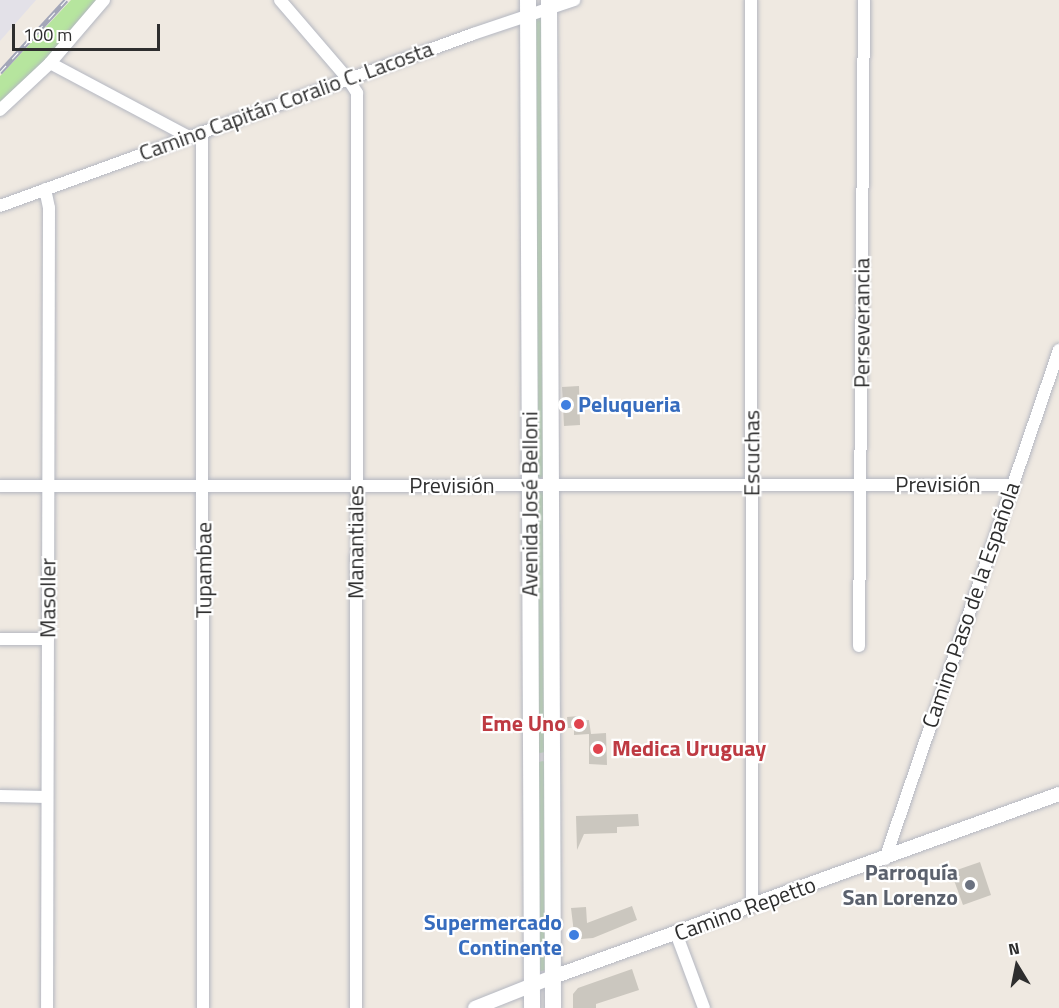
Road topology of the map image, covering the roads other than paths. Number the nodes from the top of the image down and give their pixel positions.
1 (104, 0) edge
2 (280, 0) edge
3 (574, 0) edge
4 (751, 0) edge
5 (864, 0) edge
6 (549, 4) edge
7 (529, 8) edge
8 (50, 63) junction
9 (348, 79) junction
10 (0, 110) edge
11 (202, 132) junction
12 (189, 137) junction
13 (45, 189) junction
14 (0, 206) edge
15 (1059, 350) edge
16 (752, 485) junction
17 (861, 485) junction
18 (1012, 485) junction
19 (0, 486) edge
20 (48, 486) junction
21 (204, 486) junction
22 (356, 486) junction
23 (530, 486) junction
24 (550, 486) junction
25 (0, 639) edge
26 (48, 639) junction
27 (859, 646) dead end
28 (551, 757) junction
29 (531, 758) junction
30 (1059, 794) edge
31 (0, 796) edge
32 (47, 797) junction
33 (885, 859) junction
34 (753, 906) junction
35 (676, 933) junction
36 (552, 977) junction
37 (532, 986) junction
38 (47, 1008) edge
39 (203, 1008) edge
40 (356, 1008) edge
41 (475, 1008) edge
42 (532, 1008) edge
43 (552, 1008) edge
44 (704, 1008) edge

1 - 8 street
2 - 9 street
3 - 6 street, Camino Capitán Coralio C. Lacosta
4 - 16 street, Escuchas
5 - 17 street, Perseverancia
6 - 7 street, Camino Capitán Coralio C. Lacosta
6 - 24 main road, Avenida José Belloni
7 - 9 street, Camino Capitán Coralio C. Lacosta
7 - 23 main road, Avenida José Belloni
8 - 10 street
8 - 12 street
9 - 11 street, Camino Capitán Coralio C. Lacosta
9 - 22 street, Manantiales
11 - 12 street, Camino Capitán Coralio C. Lacosta
11 - 21 street, Tupambae
12 - 13 street, Camino Capitán Coralio C. Lacosta
13 - 14 street, Camino Capitán Coralio C. Lacosta
13 - 20 street, Masoller
15 - 18 street, Camino Paso de la Española
16 - 17 street, Previsión
16 - 24 street, Previsión
16 - 34 street, Escuchas
17 - 18 street, Previsión
17 - 27 street, Perseverancia
18 - 33 street, Camino Paso de la Española
19 - 20 street, Previsión
20 - 21 street, Previsión
20 - 26 street, Masoller
21 - 22 street, Previsión
21 - 39 street, Tupambae
22 - 23 street, Previsión
22 - 40 street, Manantiales
23 - 24 street, Previsión
23 - 29 main road, Avenida José Belloni
24 - 28 main road, Avenida José Belloni
25 - 26 street
26 - 32 street, Masoller
28 - 29 main road
28 - 36 main road, Avenida José Belloni
29 - 37 main road, Avenida José Belloni
30 - 33 street, Camino Repetto
31 - 32 street
32 - 38 street, Masoller
33 - 34 street, Camino Repetto
34 - 35 street, Camino Repetto
35 - 36 street, Camino Repetto
35 - 44 street
36 - 37 street, Camino Repetto
36 - 43 main road, Avenida José Belloni
37 - 41 street, Camino Repetto
37 - 42 main road, Avenida José Belloni

